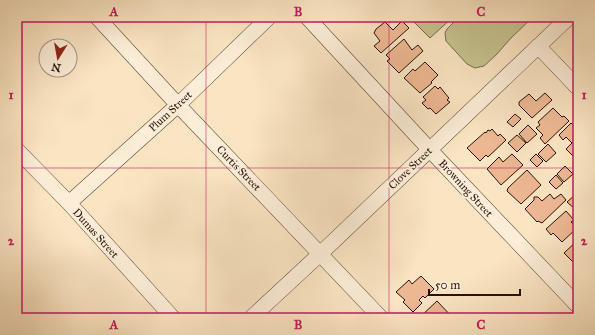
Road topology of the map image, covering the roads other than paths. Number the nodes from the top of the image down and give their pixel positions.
1 (97, 17) edge
2 (269, 17) edge
3 (307, 17) edge
4 (569, 17) edge
5 (538, 46) junction
6 (578, 88) edge
7 (178, 104) junction
8 (17, 150) edge
9 (430, 150) junction
10 (69, 204) junction
11 (320, 254) junction
12 (578, 306) edge
13 (173, 318) edge
14 (251, 318) edge
15 (381, 318) edge

1 - 7 street, Curtis Street
2 - 7 street, Plum Street
3 - 9 street, Browning Street
4 - 5 street, Clove Street
5 - 6 street
5 - 9 street, Clove Street
7 - 10 street, Plum Street
7 - 11 street, Curtis Street
8 - 10 street, Dumas Street
9 - 11 street, Clove Street
9 - 12 street, Browning Street
10 - 13 street, Dumas Street
11 - 14 street, Clove Street
11 - 15 street, Curtis Street

